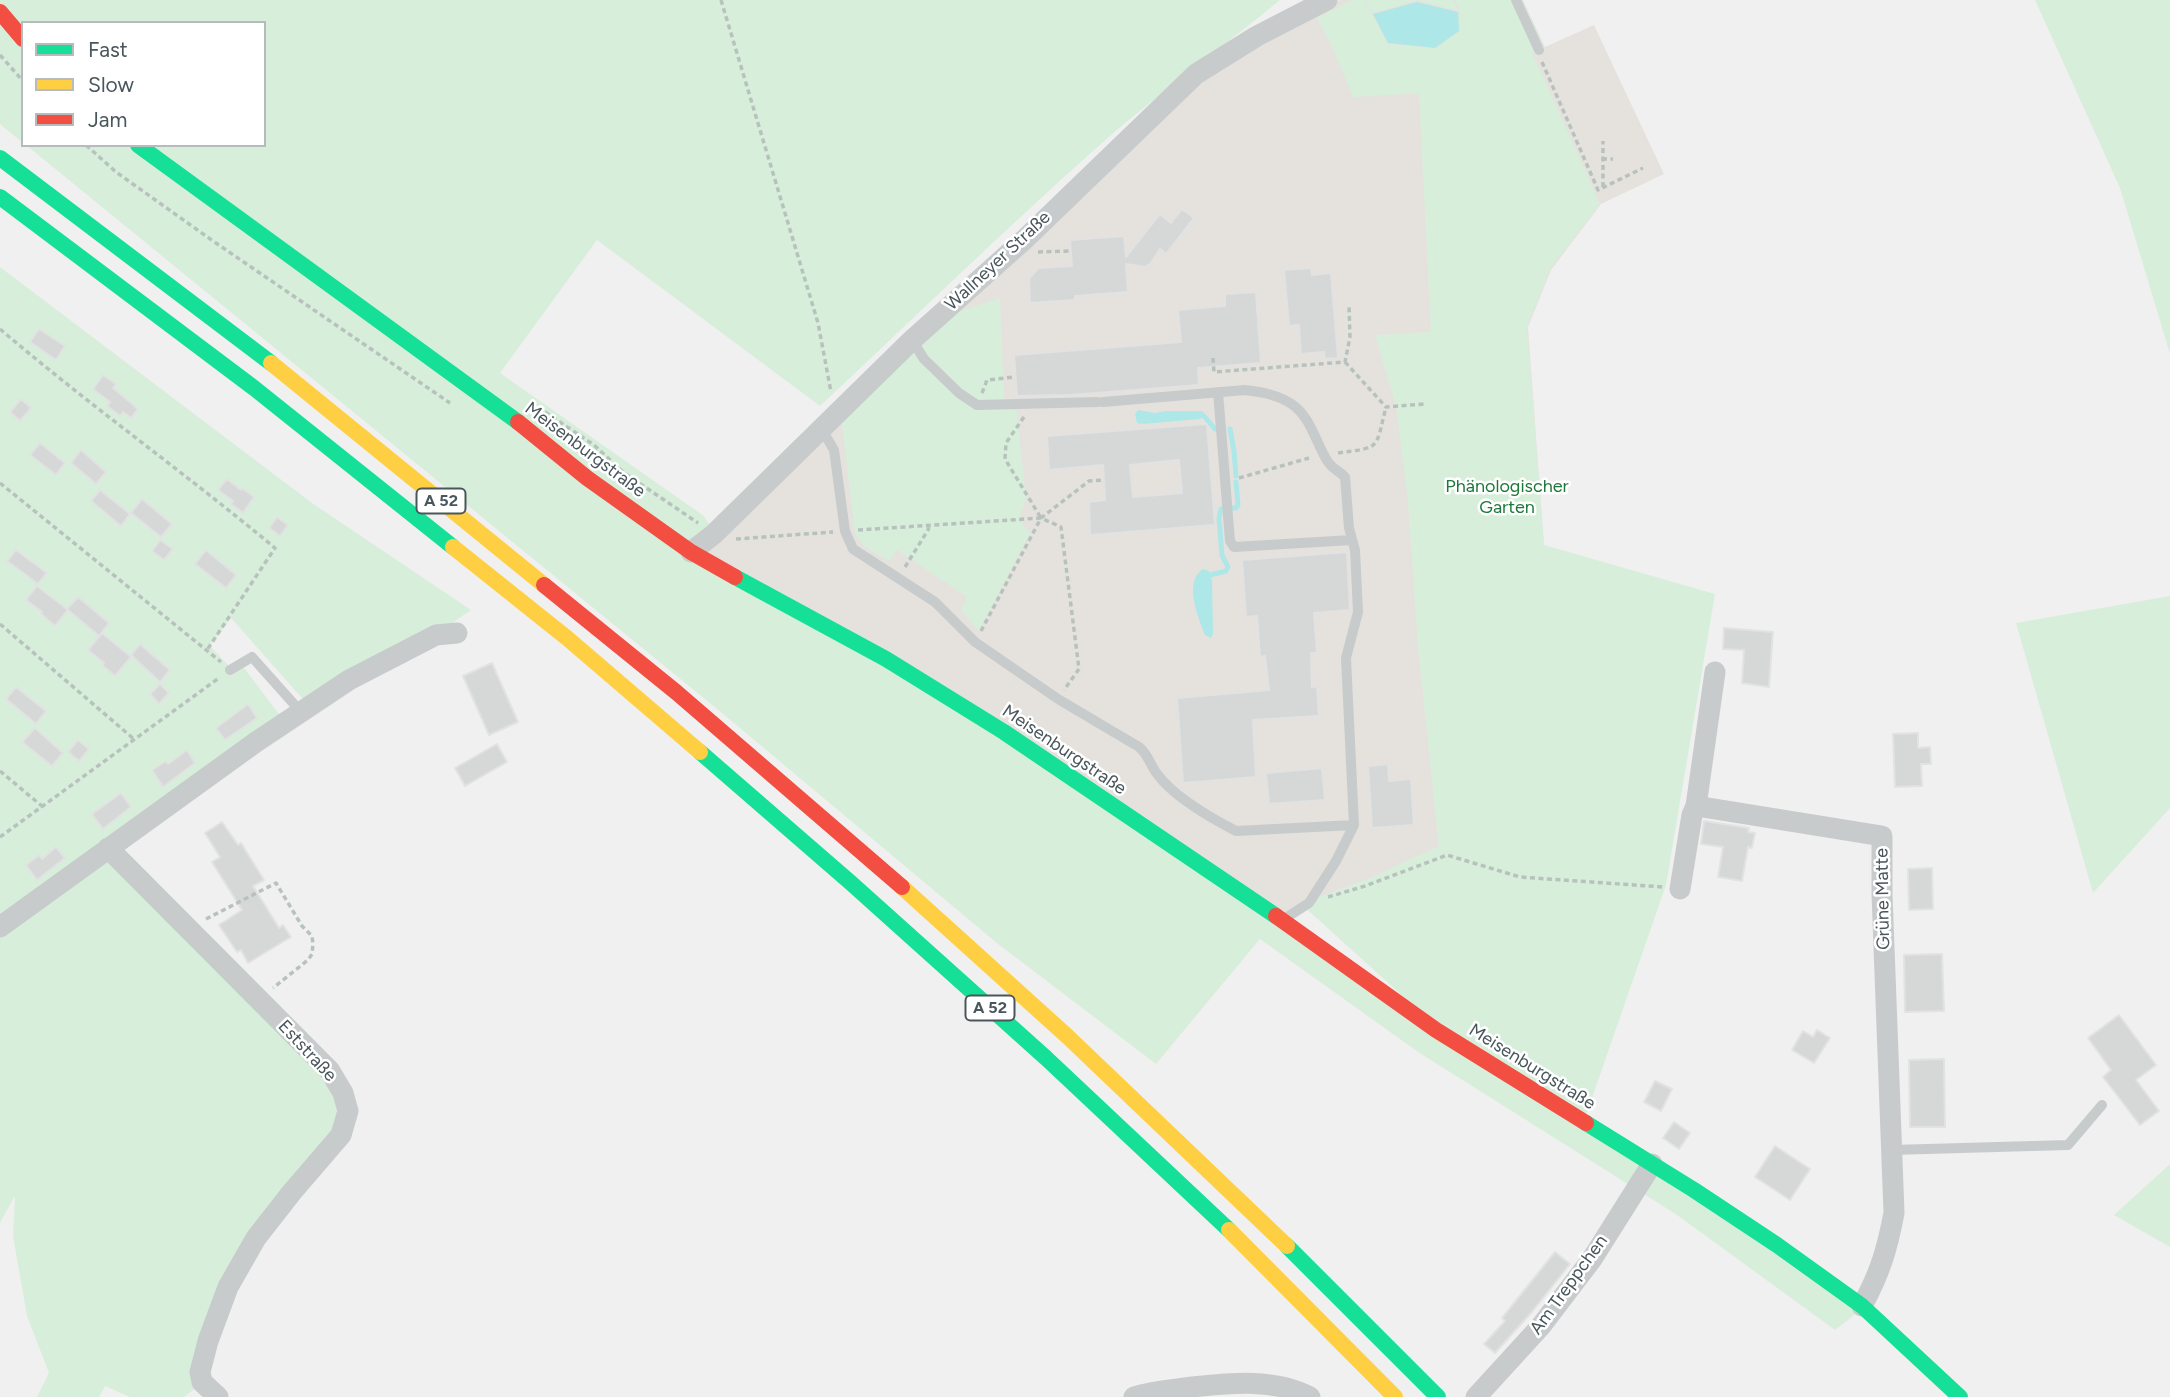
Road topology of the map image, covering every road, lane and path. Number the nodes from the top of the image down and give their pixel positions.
1 (721, 0) edge
2 (1326, 0) edge
3 (1516, 0) edge
4 (0, 12) edge
5 (21, 37) edge
6 (1539, 50) joint
7 (0, 55) edge
8 (21, 79) edge
9 (1603, 141) dead end
10 (88, 147) edge
11 (141, 147) edge
12 (0, 158) edge
13 (1602, 159) junction
14 (1613, 159) dead end
15 (1643, 168) dead end
16 (1602, 187) junction
17 (0, 197) edge
18 (1071, 251) dead end
19 (1059, 252) dead end
20 (1349, 305) dead end
21 (0, 329) edge
22 (912, 340) junction
23 (1213, 358) dead end
24 (1345, 362) junction
25 (1015, 377) dead end
26 (1218, 392) junction
27 (1039, 403) junction
28 (1424, 404) dead end
29 (977, 405) junction
30 (1386, 407) junction
31 (459, 408) dead end
32 (828, 422) junction
33 (1324, 454) junction
34 (1103, 480) dead end
35 (1225, 482) junction
36 (0, 483) edge
37 (1041, 518) junction
38 (929, 525) junction
39 (845, 531) junction
40 (732, 540) dead end
41 (1352, 540) junction
42 (691, 552) junction
43 (898, 578) junction
44 (0, 624) edge
45 (457, 633) dead end
46 (975, 642) junction
47 (207, 650) junction
48 (230, 670) junction
49 (1715, 672) dead end
50 (1058, 699) junction
51 (301, 712) junction
52 (135, 740) junction
53 (0, 771) edge
54 (1696, 806) junction
55 (43, 807) junction
56 (1354, 825) junction
57 (0, 837) edge
58 (108, 848) junction
59 (1680, 889) joint
60 (1309, 903) junction
61 (1282, 920) junction
62 (0, 928) edge
63 (191, 933) junction
64 (258, 1001) junction
65 (2102, 1105) dead end
66 (1891, 1150) junction
67 (1652, 1164) junction
68 (1862, 1306) junction
69 (218, 1397) edge
70 (1133, 1397) edge
71 (1310, 1397) edge
72 (1395, 1397) edge
73 (1438, 1397) edge
74 (1476, 1397) edge
75 (1960, 1397) edge

1 - 32 path
2 - 22 street, Wallneyer Straße
3 - 6 lane
4 - 5 main road
6 - 16 path
7 - 8 path
9 - 13 path
10 - 31 path
11 - 42 main road, Meisenburgstraße
12 - 73 main road, A 52
13 - 14 path
13 - 16 path
15 - 16 path
17 - 72 main road, A 52
18 - 19 path
20 - 24 path
21 - 47 path
22 - 29 lane
22 - 32 street, Wallneyer Straße
23 - 24 path
24 - 30 path
25 - 29 path
26 - 27 lane
26 - 33 lane
26 - 35 lane
27 - 29 lane
27 - 37 path
28 - 30 path
30 - 33 path
32 - 39 lane
32 - 42 street, Wallneyer Straße
33 - 35 path
33 - 41 lane
34 - 37 path
35 - 41 lane
36 - 47 path
37 - 38 path
37 - 46 path
37 - 50 path
38 - 39 path
38 - 43 path
39 - 40 path
39 - 43 lane
41 - 56 lane
42 - 61 main road, Meisenburgstraße
43 - 46 lane
44 - 52 path
45 - 51 street
46 - 50 lane
47 - 48 path
48 - 51 lane
48 - 52 path
49 - 54 street
50 - 56 lane
51 - 58 street
52 - 55 path
53 - 55 path
54 - 59 street
54 - 66 street, Grüne Matte
55 - 57 path
56 - 60 lane
58 - 62 street
58 - 63 street, Eststraße
59 - 60 path
60 - 61 lane
61 - 67 main road, Meisenburgstraße
63 - 64 street, Eststraße
63 - 64 path
64 - 69 street, Eststraße
65 - 66 lane
66 - 68 street, Grüne Matte
67 - 68 main road, Meisenburgstraße
67 - 74 street, Am Treppchen
68 - 75 main road, Meisenburgstraße
70 - 71 street

